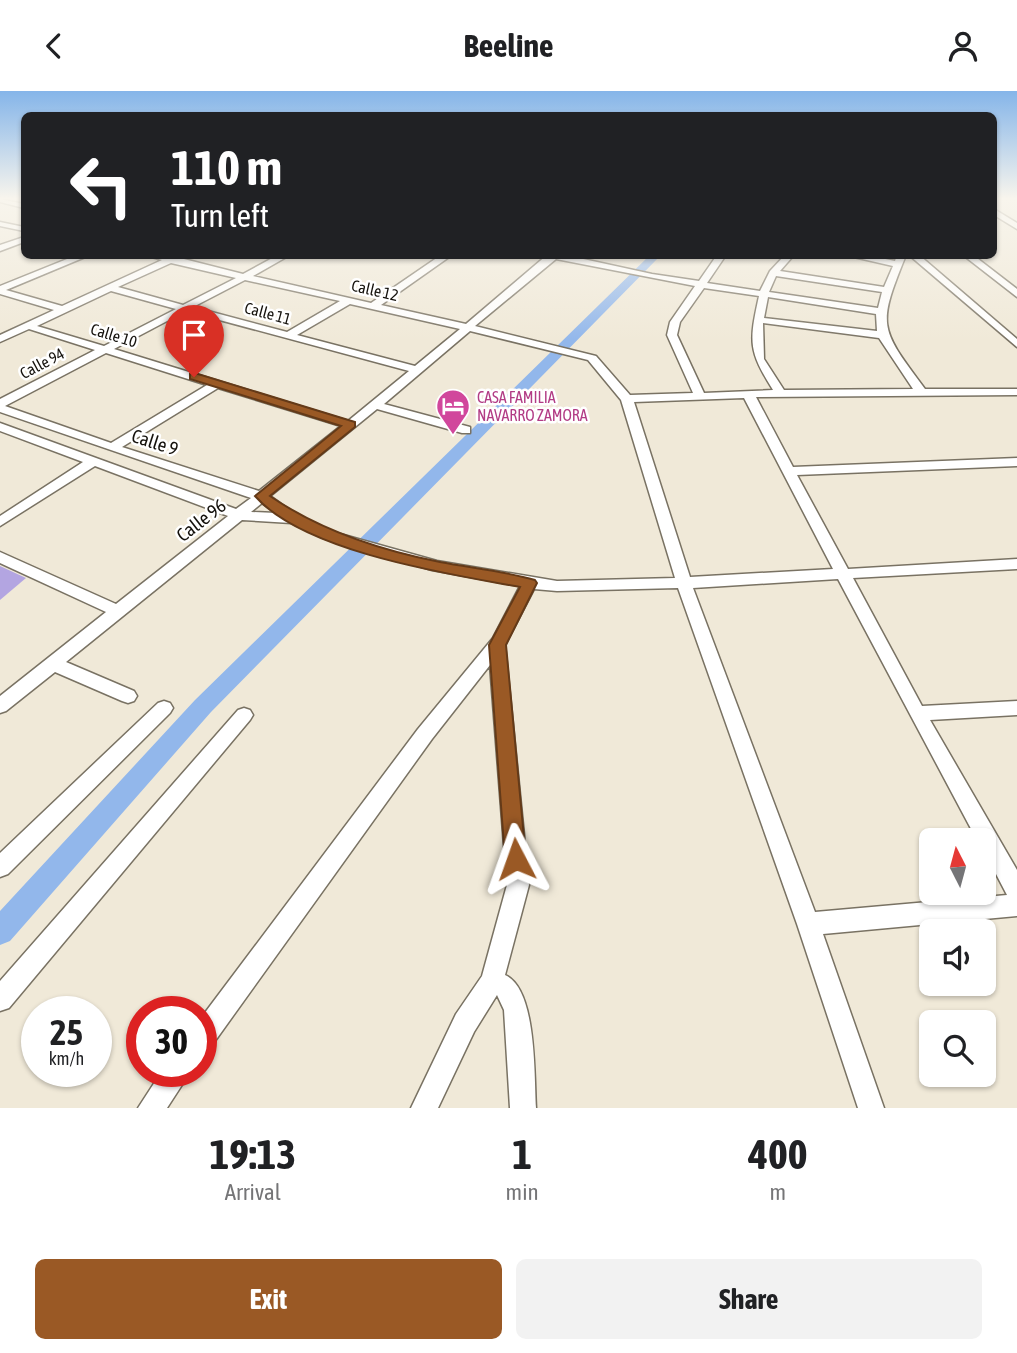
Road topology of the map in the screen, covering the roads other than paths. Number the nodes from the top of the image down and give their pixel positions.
1 (49, 259) edge
2 (76, 259) edge
3 (174, 259) edge
4 (179, 259) edge
5 (279, 259) edge
6 (443, 259) edge
7 (549, 259) edge
8 (568, 259) edge
9 (719, 259) edge
10 (786, 259) edge
11 (918, 259) edge
12 (972, 259) edge
13 (901, 260) edge
14 (774, 273) junction
15 (0, 278) edge
16 (244, 278) junction
17 (702, 285) junction
18 (110, 288) junction
19 (0, 290) edge
20 (888, 290) junction
21 (1017, 294) edge
22 (764, 296) junction
23 (349, 300) junction
24 (374, 305) junction
25 (186, 307) junction
26 (64, 310) junction
27 (883, 312) junction
28 (759, 320) junction
29 (28, 326) junction
30 (465, 328) junction
31 (289, 335) junction
32 (883, 335) junction
33 (0, 339) edge
34 (1017, 344) edge
35 (104, 348) junction
36 (418, 370) junction
37 (216, 384) junction
38 (1017, 392) edge
39 (922, 393) junction
40 (748, 394) junction
41 (781, 394) junction
42 (700, 396) junction
43 (627, 399) junction
44 (375, 405) junction
45 (0, 406) edge
46 (350, 425) junction
47 (0, 426) edge
48 (466, 430) dead end
49 (112, 448) junction
50 (94, 461) junction
51 (1017, 462) edge
52 (789, 471) junction
53 (262, 496) junction
54 (239, 515) junction
55 (293, 519) junction
56 (0, 522) edge
57 (0, 557) edge
58 (1017, 564) edge
59 (844, 572) junction
60 (530, 583) junction
61 (684, 583) junction
62 (117, 611) junction
63 (497, 645) junction
64 (53, 664) junction
65 (128, 696) dead end
66 (0, 706) edge
67 (164, 708) dead end
68 (1017, 708) edge
69 (917, 713) junction
70 (244, 715) dead end
71 (0, 867) edge
72 (1017, 891) edge
73 (1017, 905) edge
74 (808, 924) junction
75 (492, 981) junction
76 (0, 999) edge
77 (217, 1017) edge
78 (166, 1087) edge
79 (151, 1108) edge
80 (424, 1108) edge
81 (523, 1108) edge
82 (871, 1108) edge

1 - 15 street
2 - 19 street
3 - 18 street
4 - 16 street, Calle 12
5 - 16 street, Calle 94
6 - 24 street
7 - 30 street, Calle 96
8 - 17 street
9 - 17 street
10 - 14 street
11 - 34 street
12 - 21 street
13 - 20 street
14 - 20 street
14 - 22 street
16 - 23 street, Calle 12
16 - 25 street, Calle 94
17 - 22 street
17 - 42 street
18 - 25 street, Calle 11
18 - 26 street
19 - 26 street
20 - 27 street
22 - 27 street
22 - 28 street
23 - 24 street, Calle 12
23 - 31 street
24 - 30 street, Calle 12
25 - 31 street, Calle 11
25 - 35 street, Calle 94
26 - 29 street
27 - 32 street
28 - 32 street
28 - 41 street
29 - 33 street
29 - 35 street, Calle 10
30 - 36 street, Calle 96
30 - 43 street, Calle 12
31 - 36 street, Calle 11
32 - 39 street
35 - 37 street, Calle 10
35 - 45 street, Calle 94
36 - 44 street, Calle 96
37 - 46 street, Calle 10
37 - 49 street
38 - 39 street
39 - 41 street
40 - 41 street
40 - 42 street
40 - 52 street
42 - 43 street
43 - 61 street
44 - 46 street, Calle 96
44 - 48 street
45 - 49 street, Calle 9
46 - 53 street, Calle 96
47 - 50 street, Calle 9
49 - 53 street, Calle 9
50 - 54 street, Calle 9
50 - 56 street
51 - 52 street
52 - 59 street
53 - 54 street, Calle 96
53 - 55 street, Calle 9
54 - 55 street, Calle 9
54 - 62 street, Calle 96
55 - 60 street, Calle 9
57 - 62 street
58 - 59 street, Calle 9
59 - 61 street, Calle 9
59 - 69 street
60 - 61 street, Calle 9
60 - 63 street
61 - 74 street
62 - 64 street, Calle 96
63 - 75 street
63 - 77 street
64 - 65 street
64 - 66 street, Calle 96
67 - 71 street
68 - 69 street
69 - 72 street
70 - 76 street
73 - 74 street
74 - 82 street
75 - 80 street
75 - 81 street
78 - 79 street

